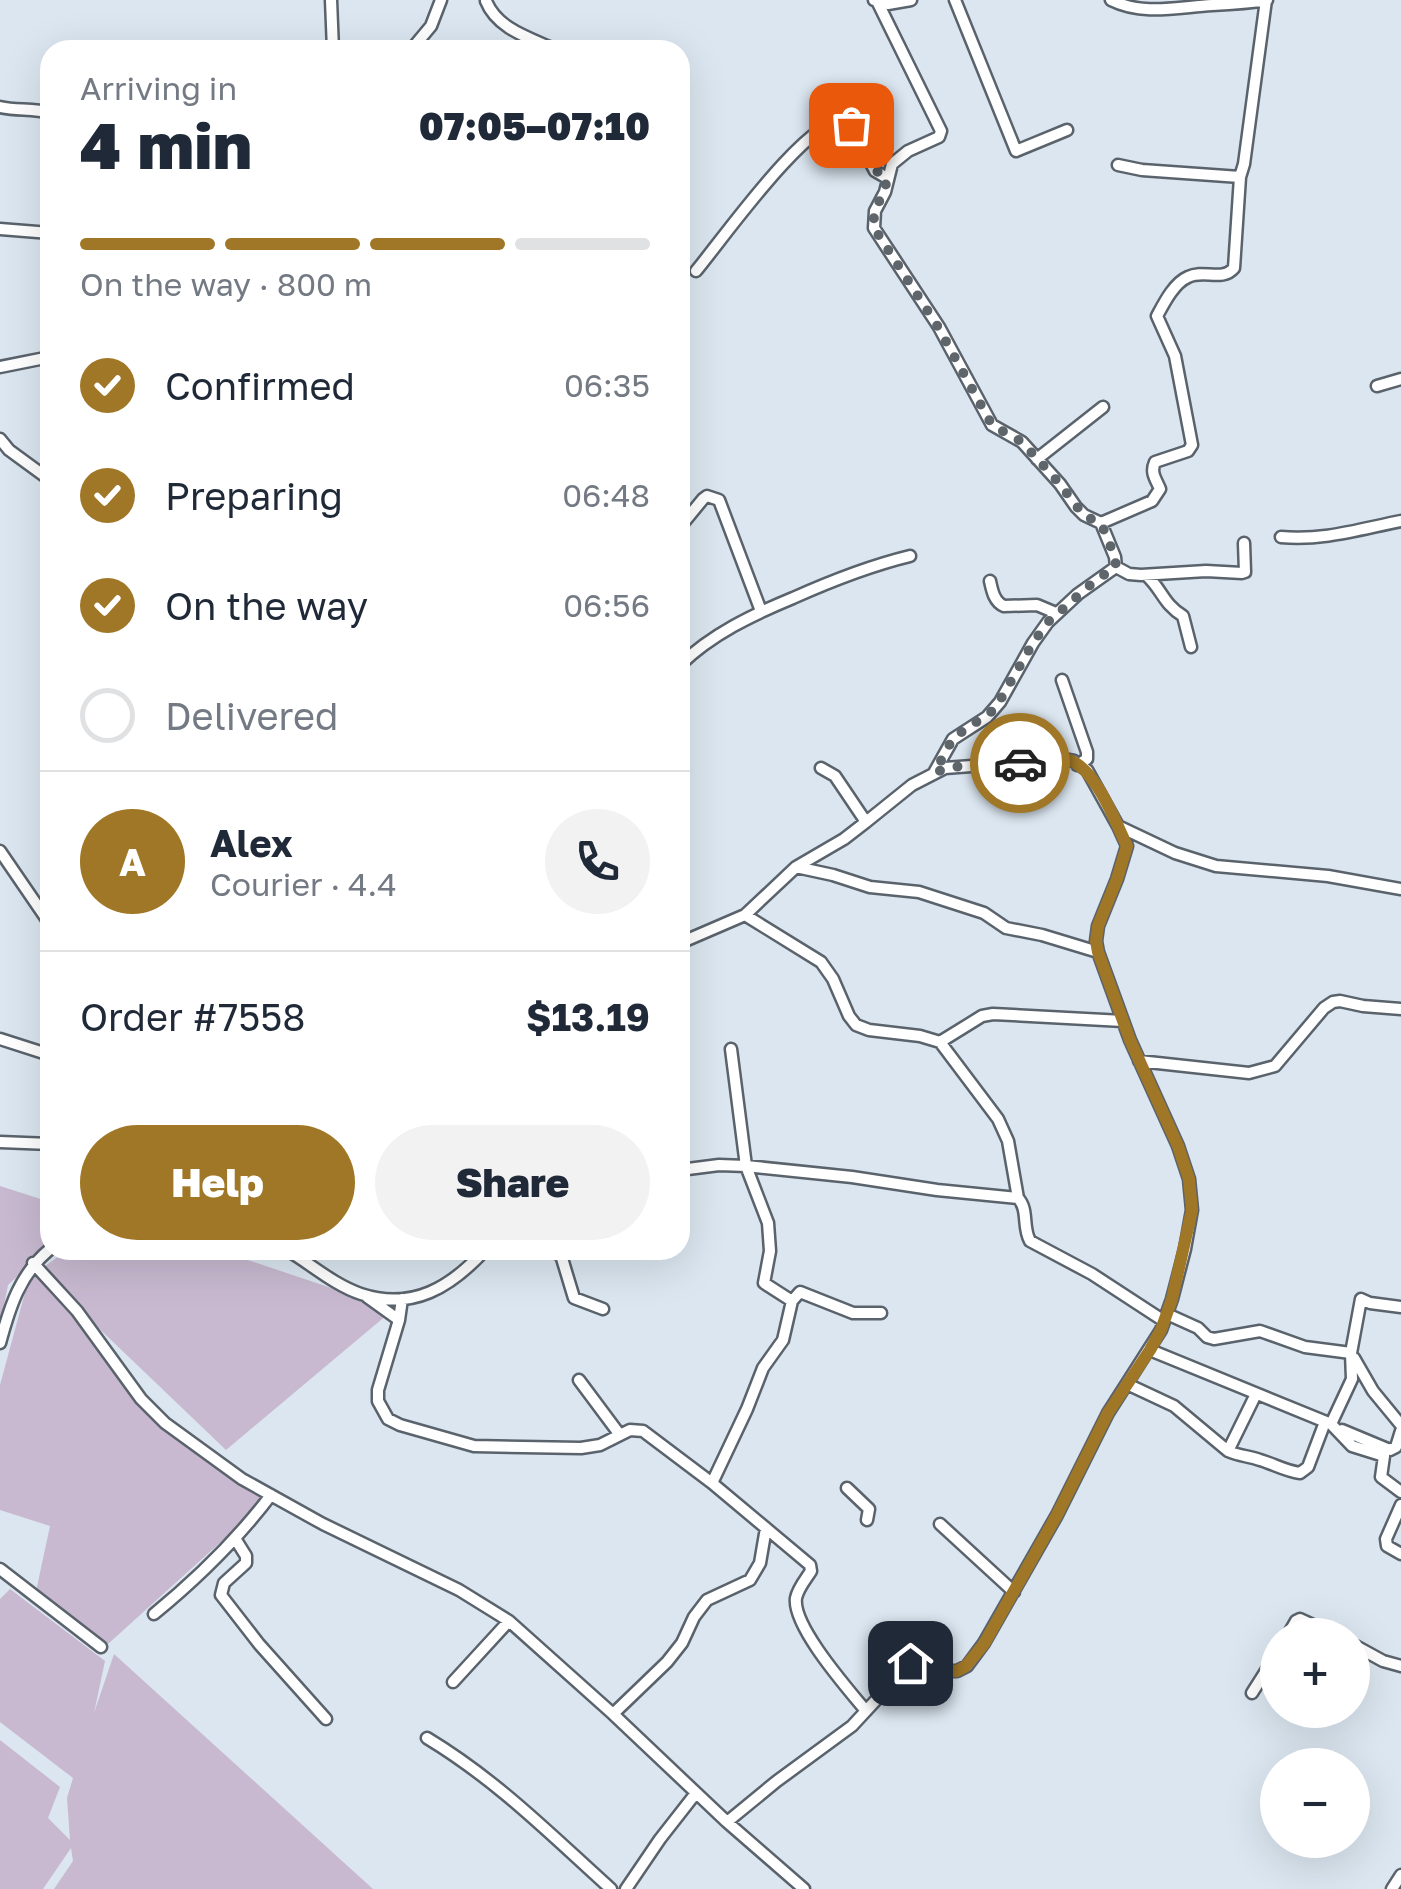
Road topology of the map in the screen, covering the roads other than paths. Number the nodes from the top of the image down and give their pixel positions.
1 (331, 0) edge
2 (441, 0) edge
3 (476, 0) edge
4 (494, 0) edge
5 (911, 0) edge
6 (954, 0) edge
7 (1111, 0) edge
8 (1266, 0) edge
9 (486, 1) edge
10 (876, 1) edge
11 (1214, 2) edge
12 (333, 40) edge
13 (420, 40) edge
14 (537, 40) edge
15 (0, 107) edge
16 (40, 110) edge
17 (1067, 130) dead end
18 (1118, 164) dead end
19 (1240, 177) junction
20 (887, 178) junction
21 (0, 230) edge
22 (40, 232) edge
23 (696, 272) dead end
24 (40, 359) edge
25 (0, 367) edge
26 (1401, 379) edge
27 (1377, 386) dead end
28 (1103, 407) dead end
29 (0, 439) edge
30 (1037, 459) junction
31 (40, 472) edge
32 (690, 514) edge
33 (1401, 521) edge
34 (1101, 523) junction
35 (1281, 536) dead end
36 (1244, 543) dead end
37 (910, 556) dead end
38 (1116, 567) junction
39 (1146, 574) junction
40 (990, 581) dead end
41 (761, 611) junction
42 (1056, 613) junction
43 (1191, 647) dead end
44 (690, 658) edge
45 (1062, 680) dead end
46 (1076, 765) junction
47 (821, 768) dead end
48 (935, 772) junction
49 (866, 822) junction
50 (1118, 826) junction
51 (0, 852) edge
52 (796, 868) junction
53 (1401, 888) edge
54 (40, 910) edge
55 (745, 916) junction
56 (690, 939) edge
57 (1098, 952) junction
58 (1401, 1009) edge
59 (1123, 1022) junction
60 (0, 1039) edge
61 (940, 1042) junction
62 (730, 1049) dead end
63 (40, 1052) edge
64 (1139, 1061) junction
65 (0, 1142) edge
66 (40, 1144) edge
67 (746, 1166) junction
68 (690, 1169) edge
69 (1018, 1198) junction
70 (40, 1257) edge
71 (303, 1260) edge
72 (476, 1260) edge
73 (563, 1260) edge
74 (33, 1263) junction
75 (362, 1294) junction
76 (402, 1299) junction
77 (792, 1301) junction
78 (1401, 1307) edge
79 (602, 1308) dead end
80 (880, 1313) dead end
81 (1166, 1318) junction
82 (399, 1320) junction
83 (0, 1342) edge
84 (1150, 1350) junction
85 (1351, 1353) junction
86 (579, 1380) dead end
87 (1126, 1384) junction
88 (1256, 1394) junction
89 (1331, 1425) junction
90 (1401, 1428) edge
91 (620, 1436) junction
92 (1228, 1450) junction
93 (712, 1482) junction
94 (847, 1488) dead end
95 (1401, 1492) edge
96 (271, 1495) junction
97 (1401, 1505) edge
98 (867, 1520) dead end
99 (940, 1524) dead end
100 (766, 1528) junction
101 (236, 1540) junction
102 (1401, 1554) edge
103 (0, 1569) edge
104 (1014, 1592) junction
105 (154, 1614) dead end
106 (509, 1621) junction
107 (101, 1647) dead end
108 (1370, 1654) edge
109 (1401, 1666) edge
110 (1260, 1680) edge
111 (454, 1682) dead end
112 (1252, 1693) dead end
113 (866, 1711) junction
114 (613, 1714) junction
115 (326, 1719) dead end
116 (427, 1738) dead end
117 (696, 1793) junction
118 (727, 1822) junction
119 (1401, 1876) edge
120 (610, 1889) edge
121 (626, 1889) edge
122 (804, 1889) edge
123 (1392, 1889) edge

1 - 12 street
2 - 13 street
3 - 9 street
4 - 9 street
5 - 10 street
6 - 17 street
7 - 11 street
8 - 11 street
8 - 19 street
9 - 14 street
10 - 20 street
15 - 16 street
18 - 19 street
19 - 34 street
20 - 23 street
20 - 30 street
21 - 22 street
24 - 25 street
26 - 27 street
28 - 30 street
29 - 31 street
30 - 34 street
32 - 41 street
33 - 35 street
34 - 38 street
36 - 39 street
37 - 41 street
38 - 39 street
38 - 42 street
39 - 43 street
40 - 42 street
41 - 44 street
42 - 48 street
45 - 46 street
46 - 48 street
46 - 50 street
47 - 49 street
48 - 49 street
49 - 52 street
50 - 53 street
50 - 57 street
51 - 54 street
52 - 55 street
52 - 57 street
55 - 56 street
55 - 61 street
57 - 59 street
58 - 64 street
59 - 61 street
59 - 64 street
60 - 63 street
61 - 69 street
62 - 67 street
64 - 81 street
65 - 66 street
67 - 68 street
67 - 69 street
67 - 77 street
69 - 81 street
70 - 74 street
71 - 75 street
72 - 76 street
73 - 79 street
74 - 83 street
74 - 96 street
75 - 76 street
75 - 82 street
76 - 82 street
77 - 80 street
77 - 93 street
78 - 85 street
81 - 84 street
81 - 85 street
82 - 91 street
84 - 87 street
84 - 88 street
85 - 89 street
85 - 90 street
86 - 91 street
87 - 92 street
87 - 104 street
88 - 89 street
88 - 92 street
89 - 90 street
89 - 92 street
89 - 95 street
91 - 93 street
93 - 100 street
94 - 98 street
96 - 101 street
96 - 106 street
97 - 102 street
99 - 104 street
100 - 113 street
100 - 114 street
101 - 105 street
101 - 115 street
103 - 107 street
104 - 113 street
106 - 111 street
106 - 114 street
108 - 109 street
110 - 112 street
113 - 118 street
114 - 117 street
116 - 120 street
117 - 118 street
117 - 121 street
118 - 122 street
119 - 123 street

